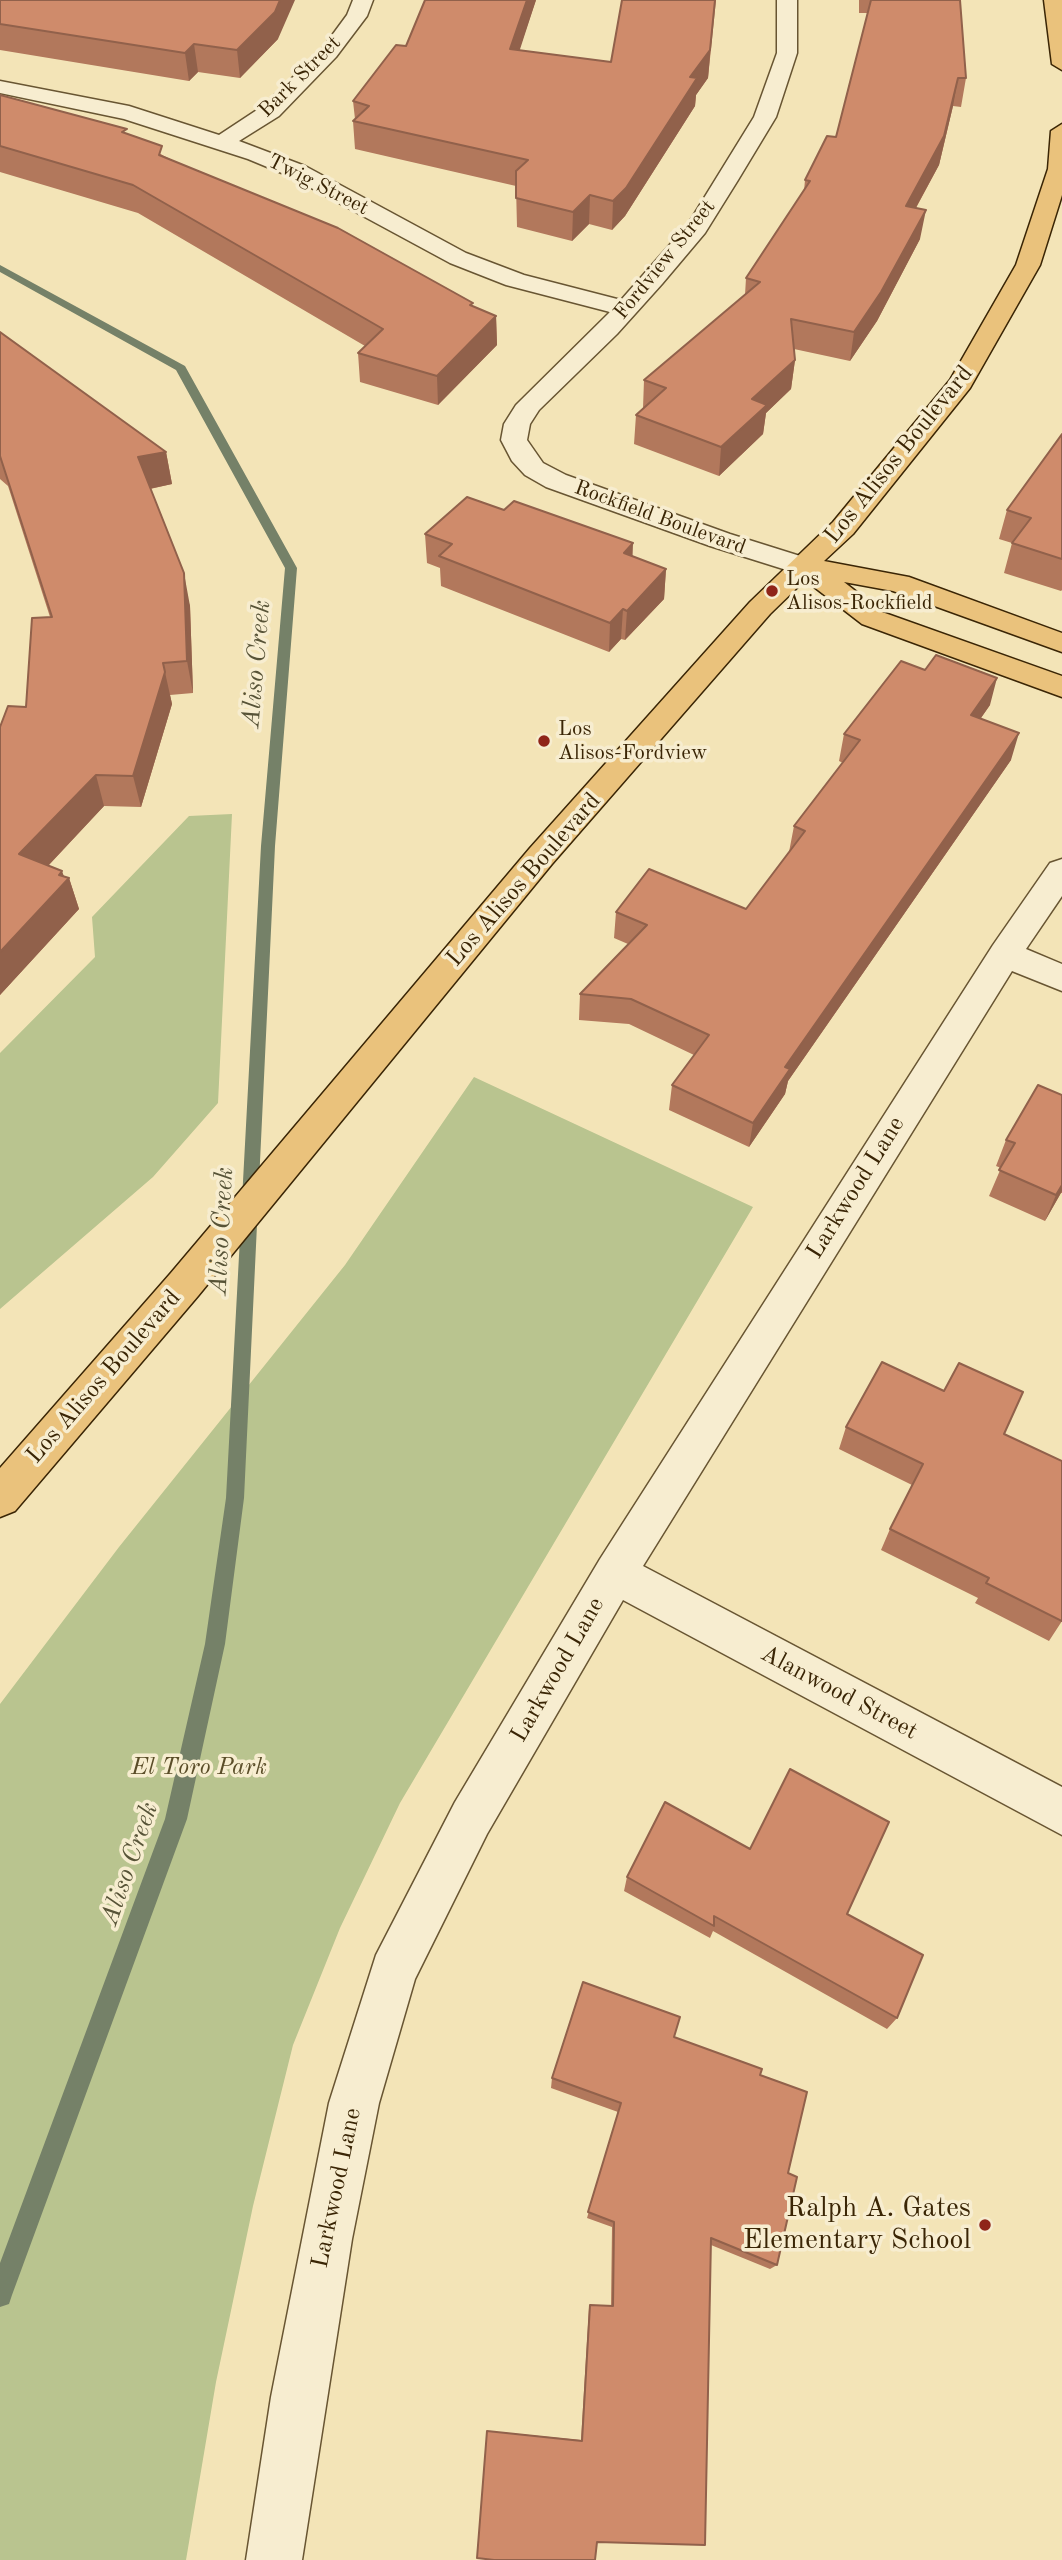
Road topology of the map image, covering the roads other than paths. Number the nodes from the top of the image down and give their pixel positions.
1 (363, 0) edge
2 (788, 0) edge
3 (1054, 0) edge
4 (1062, 64) edge
5 (0, 87) edge
6 (1062, 131) edge
7 (223, 142) junction
8 (626, 309) junction
9 (521, 455) joint
10 (806, 568) junction
11 (1062, 643) edge
12 (1062, 687) edge
13 (1062, 871) edge
14 (1005, 954) junction
15 (1062, 978) edge
16 (0, 1498) edge
17 (615, 1573) junction
18 (1062, 1812) edge
19 (274, 2560) edge

1 - 7 street, Bark Street
2 - 8 street, Fordview Street
3 - 4 main road
5 - 7 street, Twig Street
6 - 10 main road, Los Alisos Boulevard
7 - 8 street, Twig Street
8 - 9 street, Fordview Street
9 - 10 street, Rockfield Boulevard
10 - 11 main road, Rockfield Boulevard
10 - 12 main road, Rockfield Boulevard
10 - 16 main road, Los Alisos Boulevard
13 - 14 street, Larkwood Lane
14 - 15 street
14 - 17 street, Larkwood Lane
17 - 18 street, Alanwood Street
17 - 19 street, Larkwood Lane

